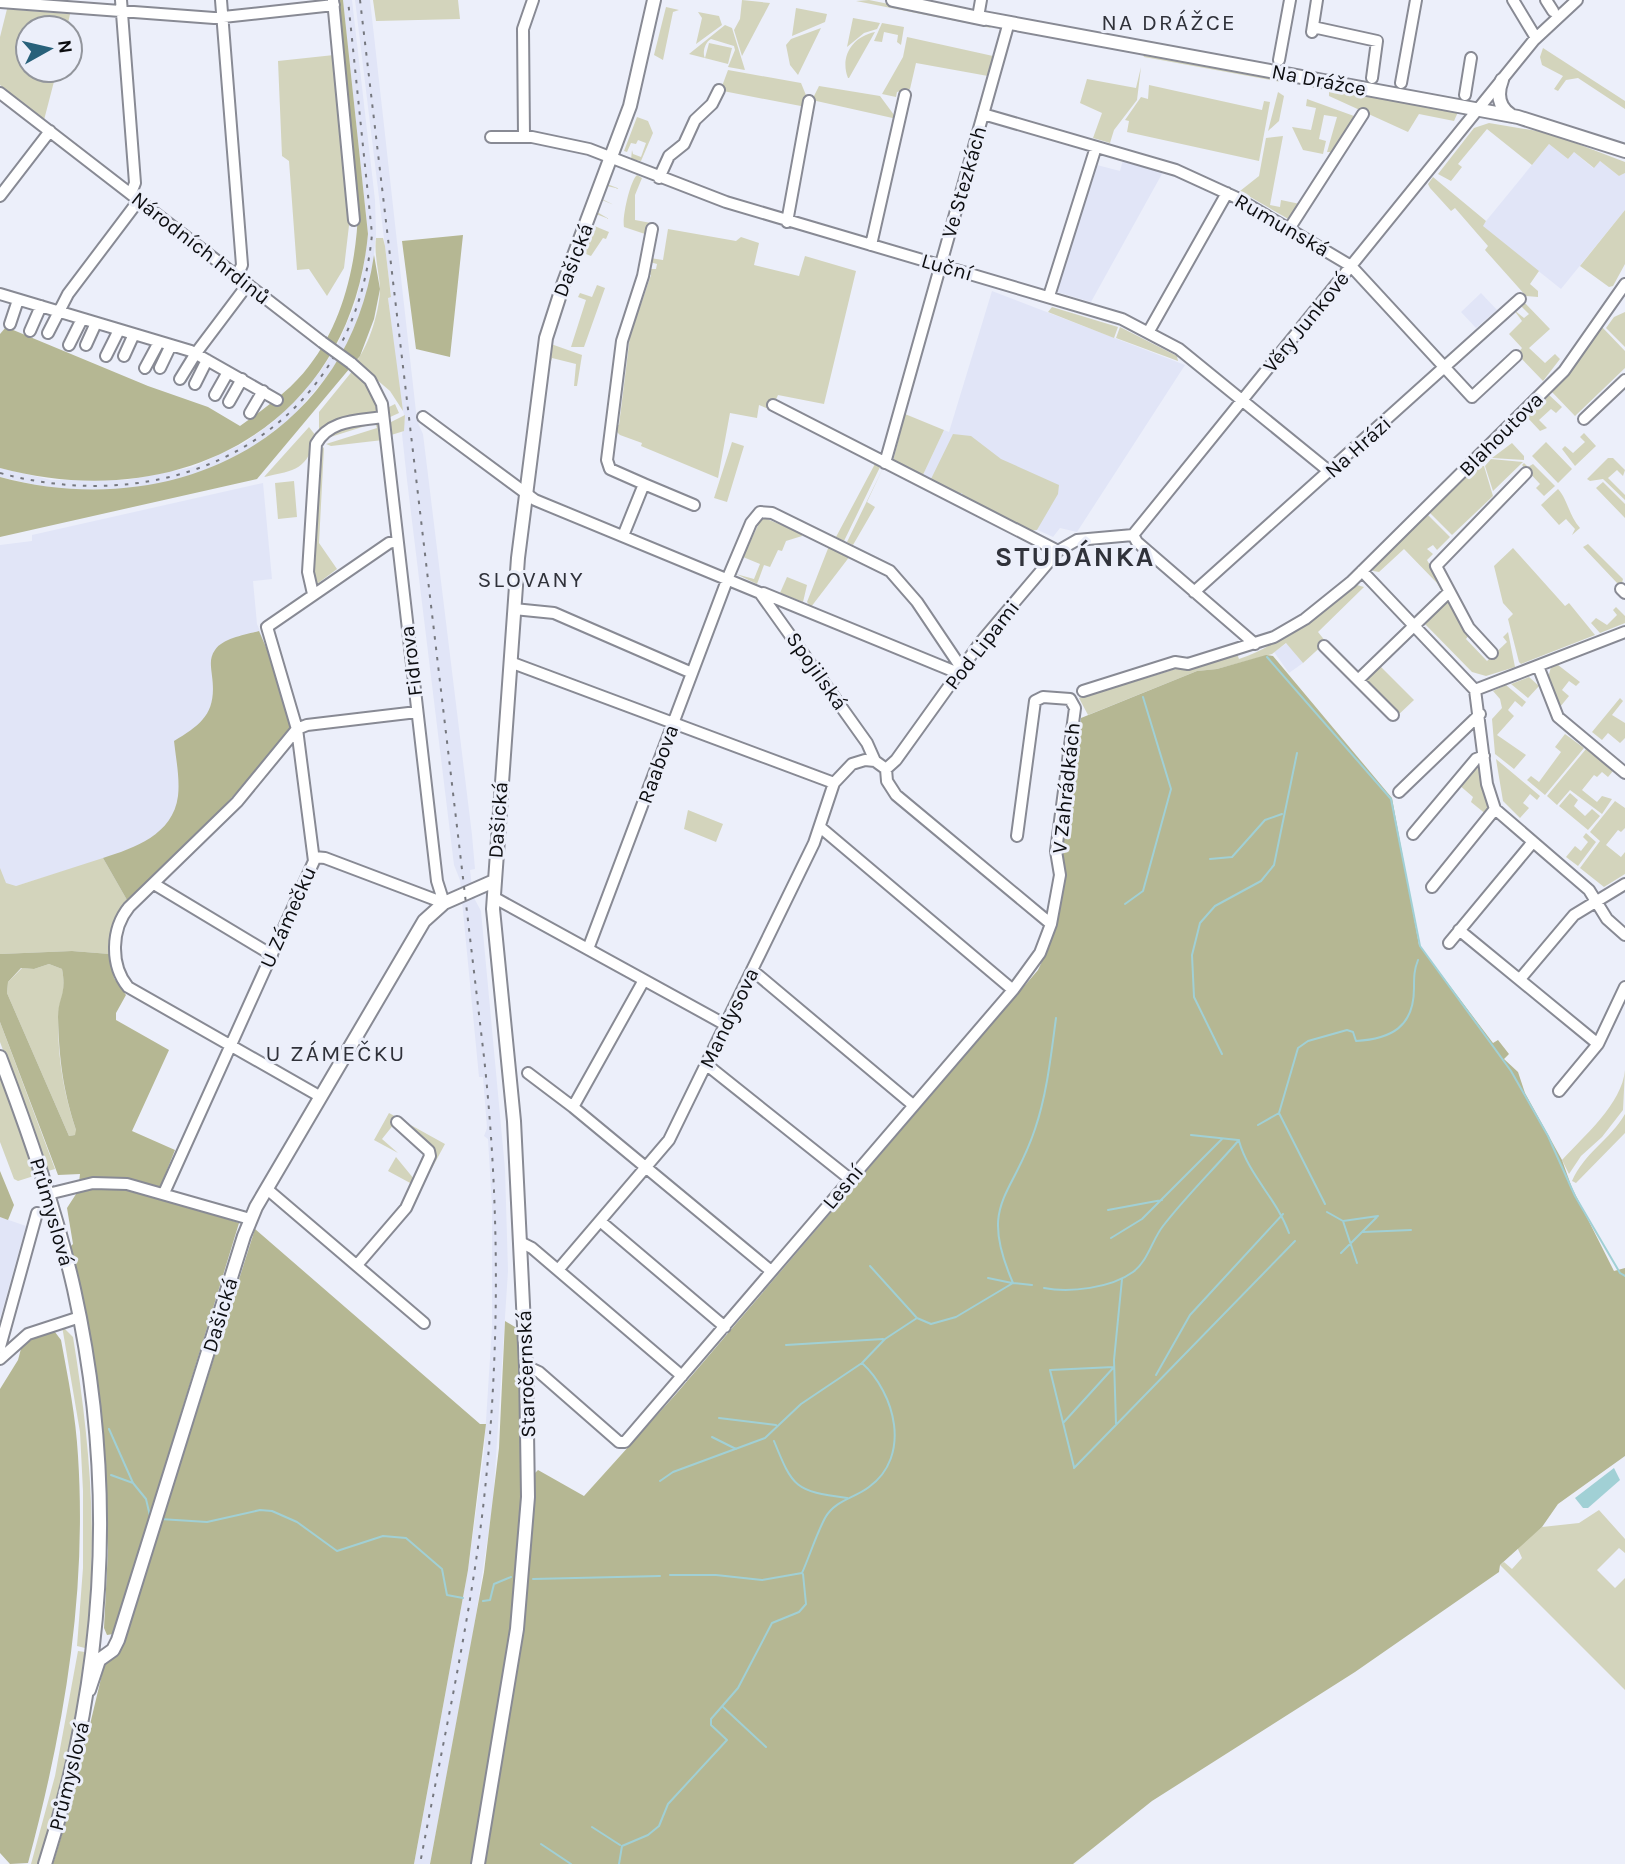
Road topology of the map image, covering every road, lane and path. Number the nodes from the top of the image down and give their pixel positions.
1 (221, 0) edge
2 (533, 0) edge
3 (654, 0) edge
4 (893, 0) edge
5 (981, 0) edge
6 (1290, 0) edge
7 (1317, 0) edge
8 (1416, 0) edge
9 (1513, 0) edge
10 (1546, 0) edge
11 (1577, 0) edge
12 (333, 3) edge
13 (1, 4) edge
14 (121, 6) edge
15 (1553, 11) dead end
16 (978, 17) junction
17 (222, 18) junction
18 (1009, 22) junction
19 (1536, 38) junction
20 (1471, 58) dead end
21 (1279, 60) dead end
22 (1372, 78) dead end
23 (1502, 80) junction
24 (1401, 83) dead end
25 (719, 90) dead end
26 (0, 93) edge
27 (905, 95) dead end
28 (1465, 95) dead end
29 (809, 101) dead end
30 (1479, 110) junction
31 (983, 114) junction
32 (1363, 114) dead end
33 (1518, 117) junction
34 (50, 131) junction
35 (524, 136) junction
36 (491, 137) dead end
37 (1096, 147) junction
38 (1625, 150) edge
39 (611, 158) junction
40 (659, 177) junction
41 (1227, 192) junction
42 (0, 196) edge
43 (135, 197) junction
44 (354, 220) dead end
45 (787, 222) junction
46 (652, 229) dead end
47 (1289, 229) junction
48 (871, 245) junction
49 (941, 265) junction
50 (1351, 265) junction
51 (237, 276) junction
52 (248, 284) junction
53 (1625, 284) edge
54 (0, 294) edge
55 (1049, 296) junction
56 (1622, 296) edge
57 (1520, 299) dead end
58 (19, 300) junction
59 (41, 306) junction
60 (59, 312) junction
61 (82, 319) junction
62 (96, 323) junction
63 (10, 324) dead end
64 (119, 330) junction
65 (30, 331) dead end
66 (1149, 331) junction
67 (48, 333) dead end
68 (134, 334) junction
69 (159, 342) junction
70 (69, 345) dead end
71 (86, 345) dead end
72 (171, 345) junction
73 (195, 353) junction
74 (106, 356) dead end
75 (124, 356) dead end
76 (1516, 356) dead end
77 (207, 360) junction
78 (145, 368) dead end
79 (160, 368) dead end
80 (1445, 368) junction
81 (228, 372) junction
82 (180, 379) dead end
83 (242, 379) junction
84 (1625, 380) edge
85 (195, 384) dead end
86 (262, 391) junction
87 (215, 395) dead end
88 (277, 400) dead end
89 (1243, 401) junction
90 (229, 402) dead end
91 (773, 405) dead end
92 (250, 413) dead end
93 (383, 417) junction
94 (423, 417) dead end
95 (1584, 419) dead end
96 (884, 463) junction
97 (1330, 472) junction
98 (1526, 473) dead end
99 (645, 484) junction
100 (525, 494) junction
101 (694, 505) dead end
102 (1133, 535) junction
103 (623, 536) junction
104 (397, 541) junction
105 (1058, 551) junction
106 (1362, 571) junction
107 (727, 578) junction
108 (753, 589) junction
109 (1194, 592) junction
110 (1449, 592) junction
111 (313, 594) junction
112 (514, 609) junction
113 (802, 609) junction
114 (1415, 625) junction
115 (787, 628) junction
116 (1625, 632) edge
117 (1255, 644) junction
118 (1324, 646) dead end
119 (1492, 653) dead end
120 (510, 662) junction
121 (1538, 666) junction
122 (960, 671) junction
123 (692, 673) junction
124 (1358, 680) junction
125 (1475, 690) junction
126 (1083, 691) dead end
127 (417, 712) junction
128 (1480, 714) junction
129 (1393, 715) dead end
130 (673, 722) junction
131 (297, 729) junction
132 (1484, 756) junction
133 (875, 761) junction
134 (886, 769) junction
135 (1625, 774) edge
136 (834, 783) junction
137 (1399, 792) dead end
138 (1495, 810) junction
139 (820, 827) junction
140 (1413, 834) dead end
141 (1017, 836) dead end
142 (1532, 843) junction
143 (314, 857) junction
144 (494, 881) junction
145 (154, 884) junction
146 (1625, 884) edge
147 (1432, 887) dead end
148 (493, 897) junction
149 (1597, 901) junction
150 (444, 903) junction
151 (1051, 924) junction
152 (1459, 930) junction
153 (1625, 935) edge
154 (1449, 943) dead end
155 (588, 948) junction
156 (272, 955) junction
157 (752, 970) junction
158 (1520, 979) junction
159 (644, 980) junction
160 (1625, 987) edge
161 (1013, 990) junction
162 (726, 1025) junction
163 (1598, 1044) junction
164 (229, 1046) junction
165 (0, 1057) edge
166 (707, 1065) junction
167 (528, 1073) dead end
168 (1559, 1091) dead end
169 (321, 1097) junction
170 (913, 1105) junction
171 (573, 1107) junction
172 (397, 1122) dead end
173 (647, 1168) junction
174 (850, 1179) junction
175 (267, 1189) junction
176 (164, 1193) junction
177 (48, 1194) junction
178 (37, 1213) dead end
179 (250, 1219) junction
180 (600, 1221) junction
181 (520, 1242) junction
182 (357, 1265) junction
183 (558, 1270) junction
184 (771, 1271) junction
185 (80, 1317) junction
186 (424, 1323) dead end
187 (725, 1327) junction
188 (0, 1354) edge
189 (526, 1366) junction
190 (682, 1376) junction
191 (96, 1454) junction
192 (96, 1649) junction
193 (89, 1689) joint
194 (478, 1864) edge

1 - 17 street
2 - 35 street
3 - 39 main road, Dašická
4 - 16 main road, Na Drážce
5 - 16 street
6 - 21 street
7 - 22 street
8 - 24 street
9 - 19 street
10 - 15 street
11 - 19 street, Věry Junkové
12 - 17 street
12 - 44 street
13 - 14 street
14 - 17 street
14 - 43 street
16 - 18 main road, Na Drážce
17 - 51 street
18 - 30 main road, Na Drážce
18 - 31 street, Ve Stezkách
19 - 23 street, Věry Junkové
20 - 28 street
23 - 30 street, Věry Junkové
23 - 33 main road
25 - 40 street
26 - 34 street, Národních hrdinů
27 - 48 street
29 - 45 street
30 - 33 main road, Na Drážce
30 - 50 street, Věry Junkové
31 - 37 street, Rumunská
31 - 49 street, Ve Stezkách
32 - 47 street
33 - 38 main road, Na Drážce
34 - 42 street
34 - 43 street, Národních hrdinů
35 - 36 street, Luční
35 - 39 street, Luční
37 - 41 street, Rumunská
37 - 55 street
39 - 40 street, Luční
39 - 100 main road, Dašická
40 - 45 street, Luční
41 - 47 street, Rumunská
41 - 66 street
43 - 51 street, Národních hrdinů
43 - 60 street
45 - 48 street, Luční
46 - 99 street
47 - 50 street, Rumunská
48 - 49 street, Luční
49 - 55 street, Luční
49 - 96 street, Ve Stezkách
50 - 80 street, Rumunská
50 - 89 street, Věry Junkové
51 - 52 street, Národních hrdinů
52 - 73 street
52 - 93 street, Národních hrdinů, bridge
53 - 56 street, Blahoutova
54 - 58 street
55 - 66 street, Luční
56 - 106 street, Blahoutova
57 - 80 street, Na Hrázi
58 - 59 street
58 - 63 street
59 - 60 street
59 - 65 street
60 - 61 street
60 - 67 street
61 - 62 street
61 - 70 street
62 - 64 street
62 - 71 street
64 - 68 street
64 - 74 street
66 - 89 street, Luční
68 - 69 street
68 - 75 street
69 - 72 street
69 - 78 street
72 - 73 street
72 - 79 street
73 - 77 street
73 - 82 street
76 - 80 street, Rumunská
77 - 81 street
77 - 85 street
80 - 97 street, Na Hrázi
81 - 83 street
81 - 87 street
83 - 86 street
83 - 90 street
84 - 95 street
86 - 88 street
86 - 92 street
89 - 97 street, Luční
89 - 102 street, Věry Junkové
91 - 96 street
93 - 104 street, Fidrova
93 - 111 street
94 - 100 street, Spojilská
96 - 105 street
97 - 109 street, Na Hrázi
98 - 110 street
99 - 101 street
99 - 103 street
100 - 103 street, Spojilská
100 - 112 main road, Dašická
102 - 105 street
102 - 109 street
103 - 107 street, Spojilská
104 - 111 street
104 - 127 street, Fidrova
105 - 122 street, Pod Lipami
106 - 114 street
106 - 117 street
107 - 108 street, Spojilská
107 - 122 street, Raabova
107 - 123 street, Raabova
108 - 113 street
108 - 115 street, Spojilská
109 - 117 street
110 - 114 street
110 - 119 street
111 - 131 street, U Zámečku
112 - 120 main road, Dašická
112 - 123 street
113 - 115 street
113 - 122 street
114 - 124 street
114 - 125 street
115 - 133 street, Spojilská
116 - 121 street
117 - 126 street
118 - 124 street
120 - 130 street
120 - 144 main road, Dašická
121 - 125 street
121 - 135 street
122 - 134 street, Pod Lipami
123 - 130 street, Raabova
124 - 129 street
125 - 128 street
127 - 131 street
127 - 150 street, Fidrova
128 - 132 street
128 - 137 street
130 - 136 street
130 - 155 street, Raabova
131 - 143 street, U Zámečku
131 - 145 street
132 - 138 street
132 - 140 street
133 - 134 street, Spojilská
133 - 136 street
134 - 151 street, Spojilská
136 - 139 street, Mandysova
138 - 142 street
138 - 147 street
139 - 157 street, Mandysova
139 - 161 street
141 - 151 street, V Zahrádkách
142 - 149 street
142 - 152 street
143 - 150 street
143 - 156 street, U Zámečku
144 - 148 main road, Staročernská
144 - 150 main road, Dašická
145 - 156 street
145 - 164 street
146 - 149 street
148 - 155 street
148 - 181 main road, Staročernská
149 - 153 street
149 - 158 street
150 - 169 main road, Dašická
151 - 161 street, Lesní
152 - 154 street
152 - 158 street
155 - 159 street
156 - 164 street, U Zámečku
157 - 162 street, Mandysova
157 - 170 street
158 - 163 street
159 - 162 street
159 - 171 street
160 - 163 street
161 - 170 street, Lesní
162 - 166 street, Mandysova
163 - 168 street
164 - 169 street
164 - 176 street, U Zámečku
165 - 177 main road, Průmyslová
166 - 173 street, Mandysova
166 - 174 street
167 - 171 street
169 - 175 main road, Dašická
170 - 174 street, Lesní
171 - 173 street
172 - 182 street
173 - 180 street, Mandysova
173 - 184 street
174 - 184 street, Lesní
175 - 179 main road, Dašická
175 - 182 street
176 - 177 street
176 - 179 street
177 - 185 main road, Průmyslová
178 - 188 street
179 - 192 main road, Dašická
180 - 183 street, Mandysova
180 - 187 street
181 - 183 street
181 - 189 main road, Staročernská
182 - 186 street
183 - 190 street
184 - 187 street, Lesní
185 - 188 street
185 - 191 main road, Průmyslová
187 - 190 street, Lesní
189 - 190 street, Lesní
189 - 194 main road, Staročernská
191 - 192 main road, Průmyslová
191 - 192 main road, Průmyslová
192 - 193 main road, Dašická
192 - 193 main road, Průmyslová

